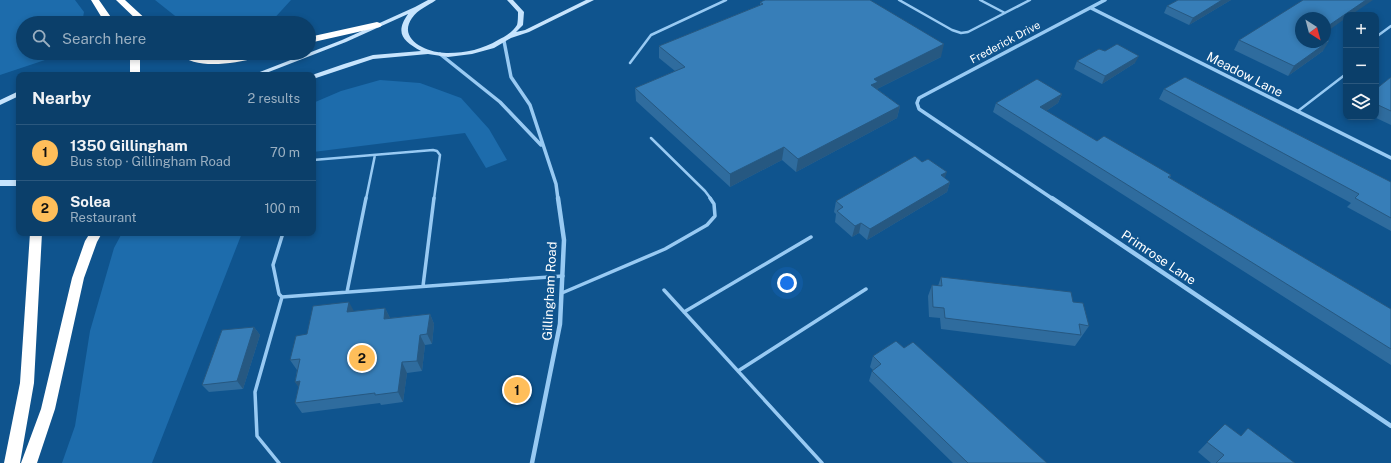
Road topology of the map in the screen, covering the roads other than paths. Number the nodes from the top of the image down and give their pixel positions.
1 (95, 0) edge
2 (120, 0) edge
3 (433, 0) edge
4 (510, 0) edge
5 (591, 0) edge
6 (726, 0) edge
7 (899, 0) edge
8 (980, 0) edge
9 (1030, 0) edge
10 (1105, 0) edge
11 (425, 1) edge
12 (1091, 8) junction
13 (415, 9) junction
14 (1005, 13) junction
15 (105, 16) edge
16 (137, 16) edge
17 (377, 25) junction
18 (1391, 26) edge
19 (1379, 35) edge
20 (510, 37) junction
21 (316, 38) edge
22 (504, 41) junction
23 (316, 52) edge
24 (428, 53) junction
25 (440, 54) junction
26 (136, 60) edge
27 (200, 60) edge
28 (225, 60) edge
29 (294, 60) edge
30 (630, 63) dead end
31 (135, 72) edge
32 (263, 72) edge
33 (1343, 76) edge
34 (316, 77) edge
35 (16, 94) edge
36 (0, 102) edge
37 (917, 104) joint
38 (1298, 112) junction
39 (651, 138) dead end
40 (542, 145) junction
41 (374, 155) junction
42 (1391, 158) edge
43 (316, 160) edge
44 (0, 183) edge
45 (16, 183) edge
46 (36, 236) edge
47 (94, 236) edge
48 (282, 236) edge
49 (811, 238) dead end
50 (563, 276) junction
51 (422, 286) junction
52 (866, 289) dead end
53 (664, 290) dead end
54 (347, 292) junction
55 (562, 293) junction
56 (282, 297) junction
57 (684, 312) junction
58 (738, 371) junction
59 (1391, 426) edge
60 (12, 463) edge
61 (29, 463) edge
62 (279, 463) edge
63 (532, 463) edge
64 (822, 463) edge

1 - 15 highway
2 - 16 highway
3 - 11 main road
4 - 20 main road
5 - 20 main road
6 - 30 lane
7 - 14 lane
8 - 14 lane
9 - 14 lane
10 - 12 street, Frederick Drive
11 - 13 main road
12 - 37 street, Frederick Drive
12 - 38 street, Meadow Lane
13 - 17 main road
13 - 24 main road
17 - 21 highway
17 - 23 main road
18 - 19 lane
20 - 22 main road
22 - 25 main road
22 - 40 street, Gillingham Road
24 - 25 main road
24 - 34 main road
25 - 40 street, Gillingham Road
26 - 31 highway
27 - 28 highway
29 - 32 main road
33 - 38 lane
35 - 36 main road
37 - 59 street, Primrose Lane
38 - 42 street, Meadow Lane
39 - 55 lane
40 - 50 street, Gillingham Road
41 - 43 lane
41 - 51 lane
41 - 54 lane
44 - 45 main road
46 - 60 highway
47 - 61 highway
48 - 56 lane
49 - 57 lane
50 - 51 lane
50 - 55 street, Gillingham Road
51 - 54 lane
52 - 58 lane
53 - 57 lane
54 - 56 lane
55 - 63 street, Gillingham Road
56 - 62 lane
57 - 58 lane
58 - 64 lane

